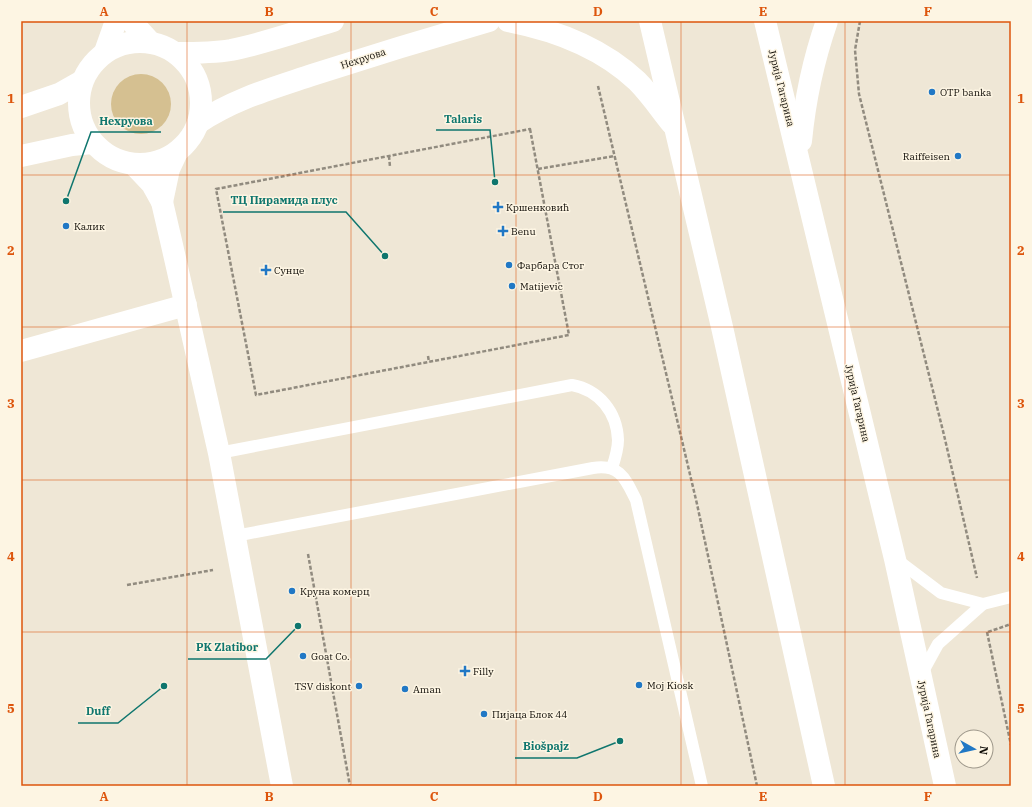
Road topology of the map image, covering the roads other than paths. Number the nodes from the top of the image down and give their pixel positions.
1 (116, 21) edge
2 (131, 21) edge
3 (333, 21) edge
4 (489, 21) edge
5 (508, 21) edge
6 (650, 21) edge
7 (765, 21) edge
8 (826, 21) edge
9 (150, 42) junction
10 (105, 52) junction
11 (176, 53) junction
12 (82, 81) junction
13 (21, 107) edge
14 (198, 124) junction
15 (677, 131) junction
16 (92, 142) junction
17 (177, 152) junction
18 (21, 156) edge
19 (799, 156) junction
20 (134, 165) junction
21 (162, 202) junction
22 (186, 305) junction
23 (21, 351) edge
24 (219, 453) junction
25 (612, 468) junction
26 (235, 536) junction
27 (896, 559) junction
28 (1011, 597) edge
29 (983, 604) junction
30 (921, 676) junction
31 (282, 786) edge
32 (702, 786) edge
33 (824, 786) edge
34 (945, 786) edge

1 - 10 street
2 - 9 street
3 - 11 street
4 - 14 street, Нехруова
5 - 15 street
6 - 15 street
7 - 19 street, Јурија Гагарина
8 - 19 street
9 - 10 street
9 - 11 street
10 - 12 street
11 - 14 street
12 - 13 street
12 - 16 street
14 - 17 street
15 - 33 street
16 - 18 street
16 - 20 street
17 - 20 street
17 - 21 street
19 - 27 street, Јурија Гагарина
20 - 21 street
21 - 22 street
22 - 23 street
22 - 24 street
24 - 25 lane
24 - 26 street
25 - 26 lane
25 - 32 lane
26 - 31 street
27 - 29 lane
27 - 30 street, Јурија Гагарина
28 - 29 lane
29 - 30 lane
30 - 34 street, Јурија Гагарина

